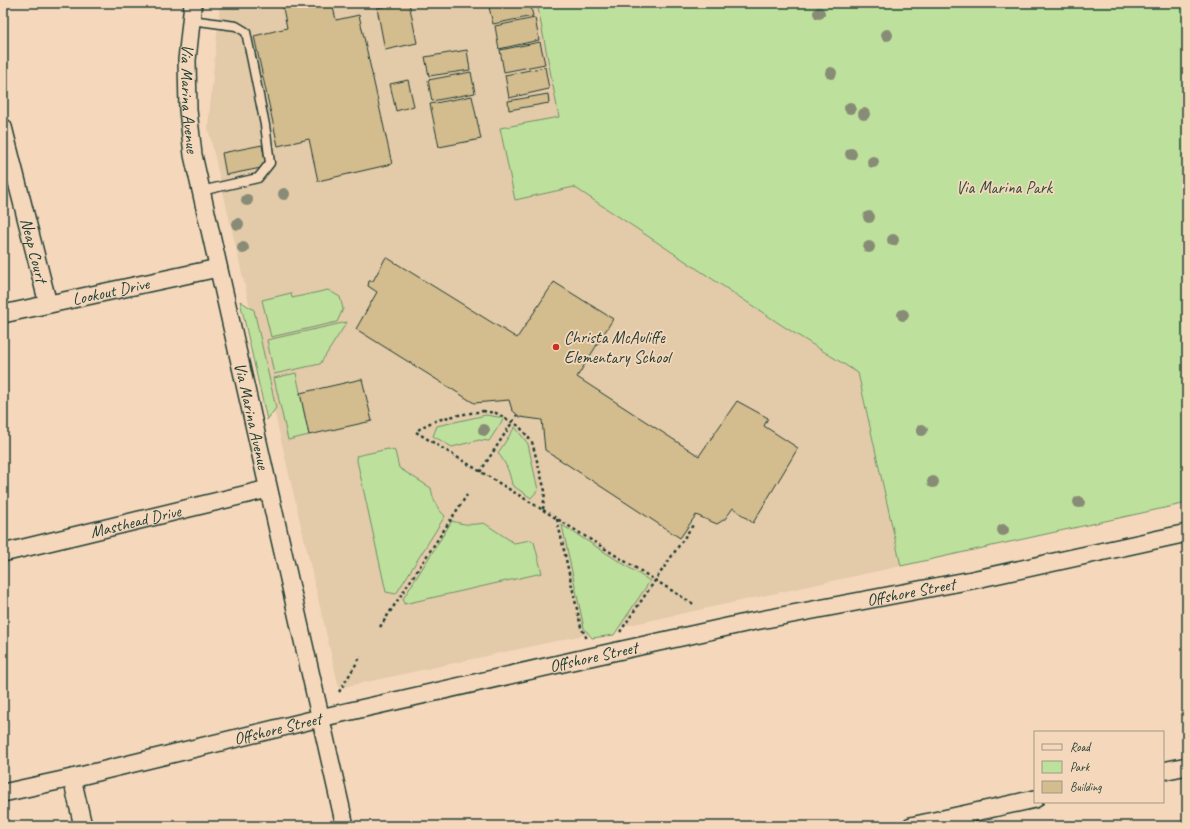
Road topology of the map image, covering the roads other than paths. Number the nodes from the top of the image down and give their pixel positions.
1 (193, 3) edge
2 (192, 20) junction
3 (3, 127) edge
4 (201, 191) junction
5 (218, 268) junction
6 (48, 304) junction
7 (3, 314) edge
8 (268, 489) junction
9 (1187, 532) edge
10 (3, 553) edge
11 (320, 718) junction
12 (1187, 766) edge
13 (1164, 771) edge
14 (72, 778) junction
15 (3, 793) edge
16 (1034, 799) edge
17 (83, 826) edge
18 (344, 826) edge
19 (911, 826) edge

1 - 2 street, Via Marina Avenue
2 - 4 street, Via Marina Avenue
2 - 4 lane
3 - 6 street, Neap Court
4 - 5 street, Via Marina Avenue
5 - 6 street, Lookout Drive
5 - 8 street, Via Marina Avenue
6 - 7 street, Lookout Drive
8 - 10 street, Masthead Drive
8 - 11 street, Via Marina Avenue
9 - 11 street, Offshore Street
11 - 14 street, Offshore Street
11 - 18 street, Via Marina Avenue
12 - 13 street
14 - 15 street, Offshore Street
14 - 17 street
16 - 19 street

